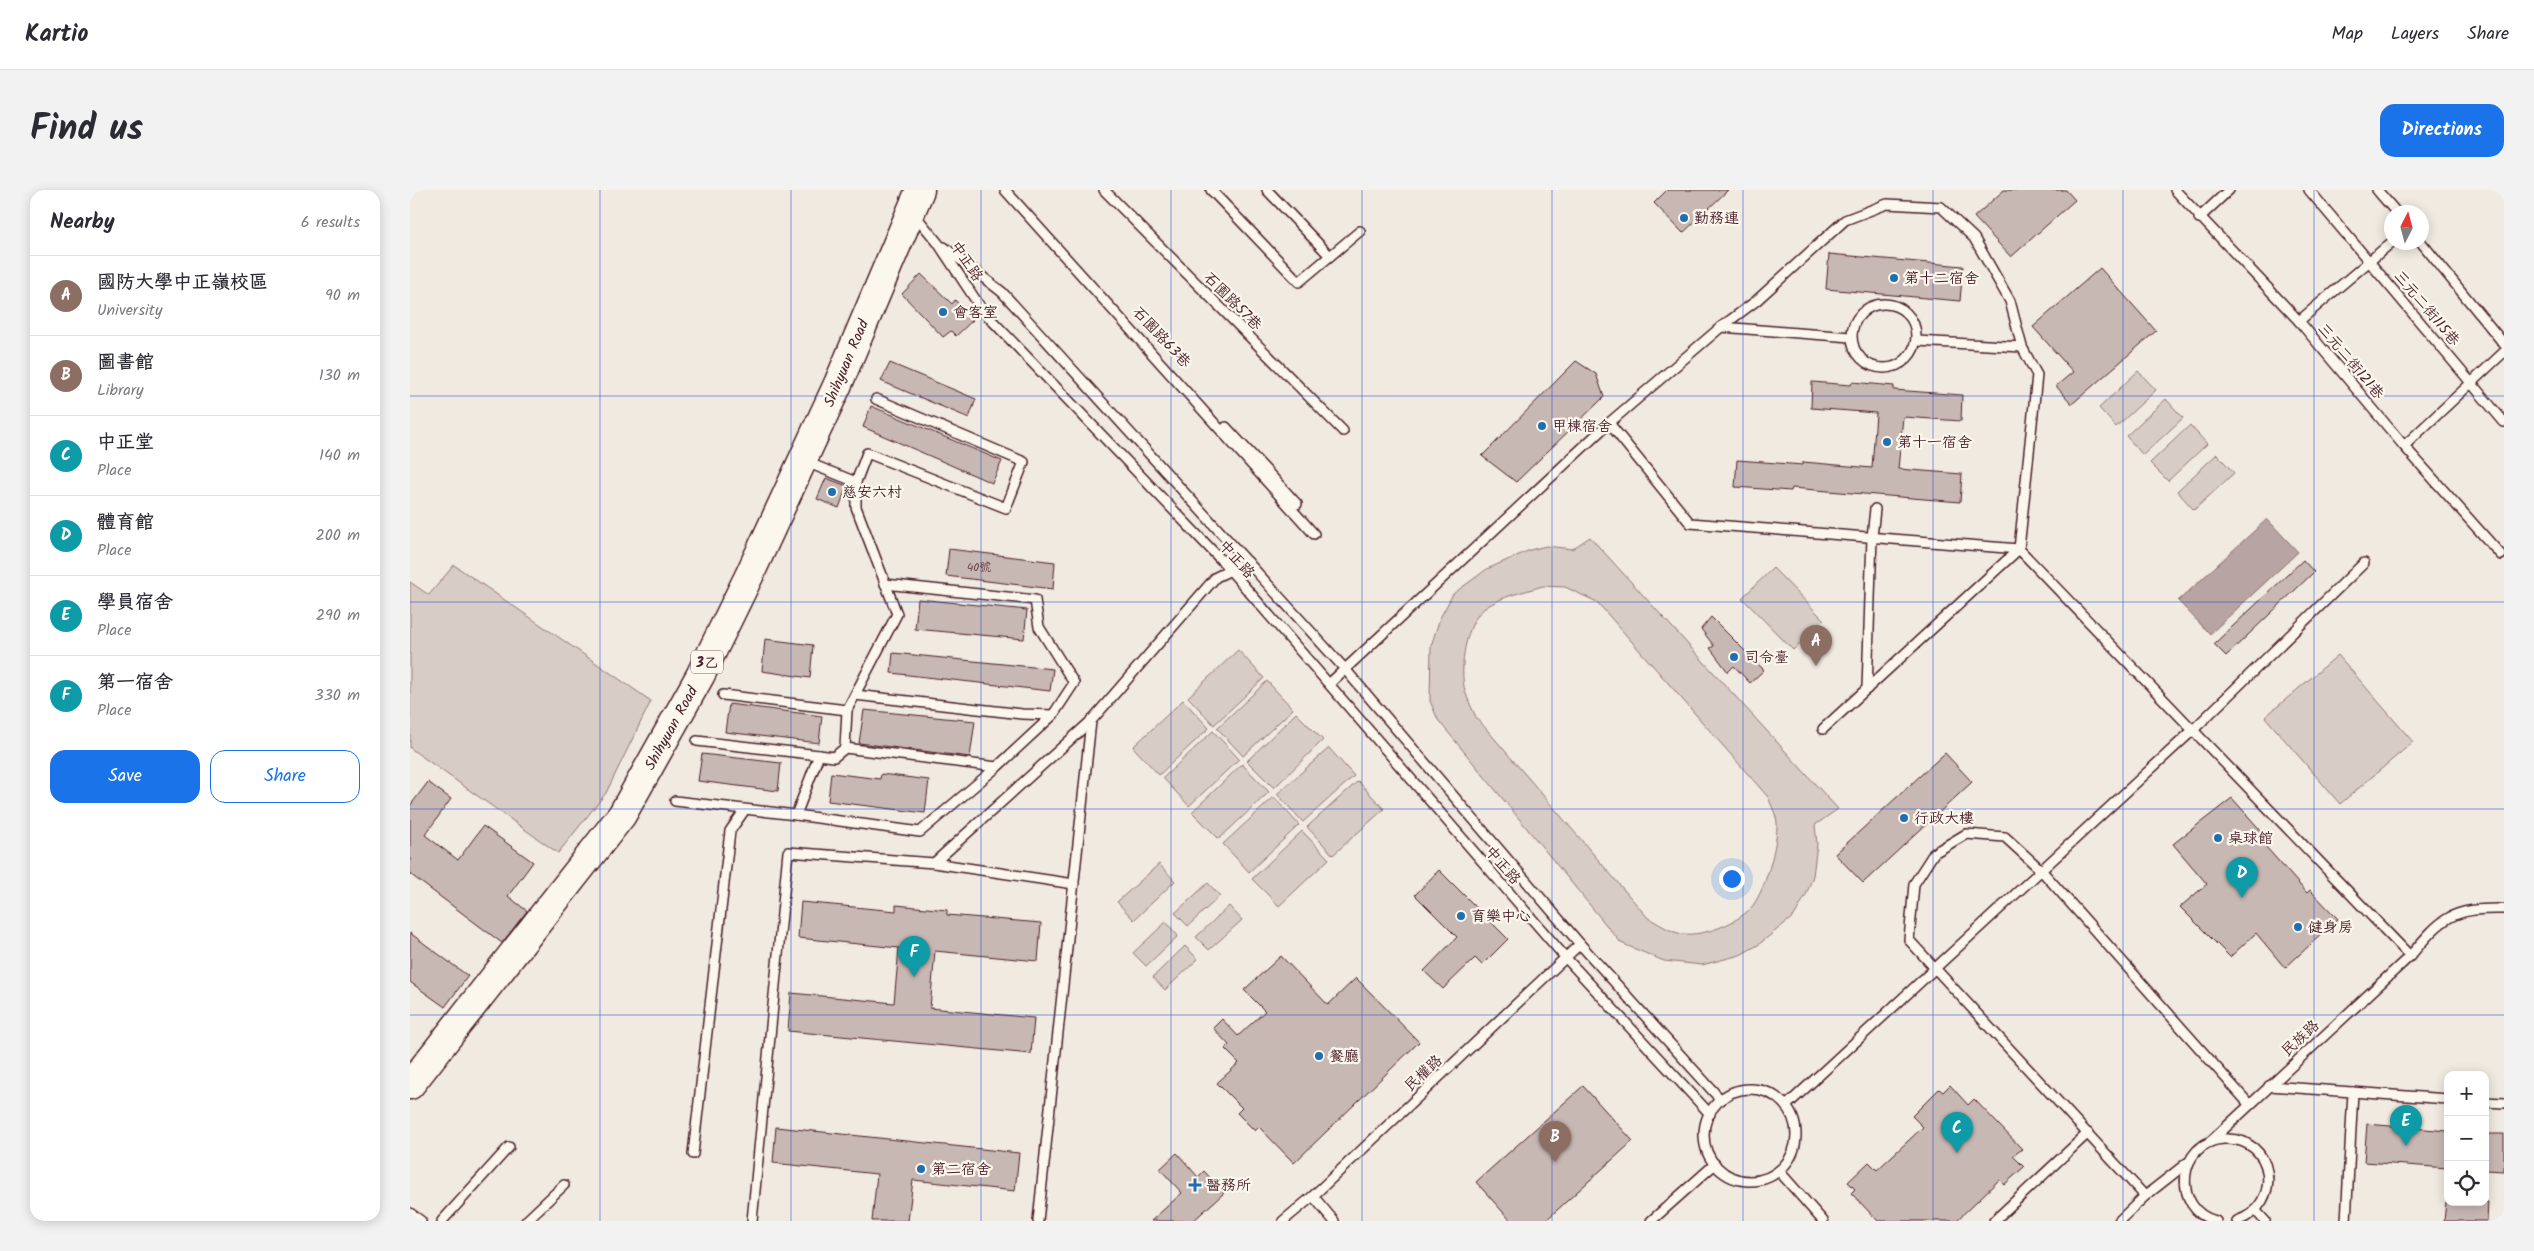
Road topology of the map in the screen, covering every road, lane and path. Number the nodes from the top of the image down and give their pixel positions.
1 (1005, 190) edge
2 (1104, 190) edge
3 (1211, 190) edge
4 (1267, 190) edge
5 (2175, 190) edge
6 (2229, 190) edge
7 (2309, 190) edge
8 (2377, 190) edge
9 (915, 200) edge
10 (2390, 205) edge
11 (2199, 218) junction
12 (1360, 231) dead end
13 (938, 243) junction
14 (2384, 249) edge
15 (2428, 250) edge
16 (1330, 256) junction
17 (2370, 261) junction
18 (2299, 321) junction
19 (1721, 327) junction
20 (1851, 337) junction
21 (1917, 341) junction
22 (2504, 344) edge
23 (2022, 347) junction
24 (2504, 352) edge
25 (2471, 383) junction
26 (876, 399) dead end
27 (2504, 422) edge
28 (1609, 423) junction
29 (1343, 431) dead end
30 (2404, 446) junction
31 (803, 460) junction
32 (856, 482) junction
33 (1297, 504) dead end
34 (1875, 510) dead end
35 (1314, 534) dead end
36 (1872, 537) junction
37 (2019, 549) junction
38 (2501, 555) dead end
39 (1248, 562) junction
40 (2364, 563) dead end
41 (885, 584) junction
42 (1344, 668) junction
43 (1329, 684) junction
44 (1867, 689) junction
45 (723, 695) dead end
46 (855, 696) junction
47 (847, 710) junction
48 (1053, 715) junction
49 (1091, 721) junction
50 (1823, 729) dead end
51 (2192, 731) junction
52 (697, 741) dead end
53 (845, 748) junction
54 (819, 755) junction
55 (997, 767) junction
56 (675, 801) dead end
57 (744, 811) junction
58 (796, 816) junction
59 (934, 863) junction
60 (2041, 870) junction
61 (1074, 884) junction
62 (2504, 909) edge
63 (1580, 944) junction
64 (2410, 956) junction
65 (1565, 958) junction
66 (1936, 967) junction
67 (410, 1085) edge
68 (2269, 1086) junction
69 (2353, 1092) junction
70 (2444, 1099) edge
71 (1721, 1100) junction
72 (2489, 1102) edge
73 (2504, 1103) edge
74 (2249, 1104) junction
75 (1786, 1106) junction
76 (1710, 1114) junction
77 (2088, 1134) junction
78 (2210, 1142) junction
79 (509, 1147) dead end
80 (692, 1154) dead end
81 (2188, 1162) junction
82 (1715, 1164) junction
83 (1780, 1171) junction
84 (564, 1185) dead end
85 (1313, 1196) junction
86 (2145, 1196) junction
87 (2256, 1211) junction
88 (410, 1213) edge
89 (2212, 1220) edge
90 (421, 1221) edge
91 (442, 1221) edge
92 (526, 1221) edge
93 (752, 1221) edge
94 (1038, 1221) edge
95 (1283, 1221) edge
96 (1334, 1221) edge
97 (1651, 1221) edge
98 (1823, 1221) edge
99 (1994, 1221) edge
100 (2119, 1221) edge
101 (2237, 1221) edge
102 (2265, 1221) edge
103 (2346, 1221) edge

1 - 33 lane, 石園路63巷
1 - 35 lane
2 - 29 lane, 石園路57巷
3 - 16 lane
4 - 16 lane
5 - 11 lane, 三元二街121巷
6 - 11 lane
7 - 17 lane, 三元二街115巷
8 - 10 lane
9 - 13 lane
9 - 31 main road, Shihyuan Road / 3乙
11 - 18 lane, 三元二街121巷
12 - 16 lane
13 - 39 lane, 中正路
13 - 43 lane, 中正路
14 - 17 lane
15 - 22 lane
17 - 18 lane
17 - 25 lane, 三元二街115巷
18 - 30 lane, 三元二街121巷
19 - 20 lane
19 - 23 lane
19 - 28 lane
20 - 21 lane
20 - 21 lane
21 - 23 lane
23 - 37 lane
24 - 25 lane
25 - 27 lane, 三元二街115巷
25 - 30 lane
26 - 32 lane
28 - 36 lane
28 - 42 lane
30 - 38 lane, 三元二街121巷
31 - 32 lane
31 - 67 main road, Shihyuan Road / 3乙
32 - 41 lane
34 - 36 lane
36 - 37 lane
36 - 44 lane
37 - 44 lane
37 - 51 lane
39 - 42 lane, 中正路
39 - 49 lane
40 - 51 lane
41 - 46 lane
41 - 48 lane
42 - 43 lane
42 - 63 lane, 中正路
43 - 65 lane, 中正路
44 - 50 lane
45 - 47 lane
46 - 47 lane
46 - 48 lane
47 - 53 lane
48 - 55 lane
49 - 59 lane
49 - 61 lane
51 - 60 lane
51 - 64 lane
52 - 54 lane
53 - 54 lane
53 - 55 lane
54 - 58 lane
55 - 58 lane
56 - 57 lane
57 - 58 lane
57 - 80 lane
59 - 61 lane
59 - 93 lane
60 - 66 lane
60 - 66 lane
60 - 74 lane
61 - 94 lane
62 - 64 lane, 民族路
63 - 65 lane, 民權路
63 - 71 lane, 中正路
64 - 68 lane, 民族路
65 - 76 lane, 中正路
65 - 85 lane, 民權路
66 - 75 lane
66 - 77 lane
68 - 69 lane
68 - 74 lane, 民族路
69 - 70 lane
69 - 103 lane
71 - 75 lane
71 - 76 lane
72 - 73 lane
74 - 78 lane, 民族路
75 - 83 lane
76 - 82 lane
77 - 86 lane
77 - 99 lane
78 - 81 lane, 民族路
78 - 87 lane
79 - 91 lane
81 - 86 lane
81 - 89 lane
82 - 83 lane
82 - 97 lane
83 - 98 lane
84 - 92 lane
85 - 95 lane, 民權路
85 - 96 lane
86 - 100 lane
87 - 101 lane
87 - 102 lane
88 - 90 lane

